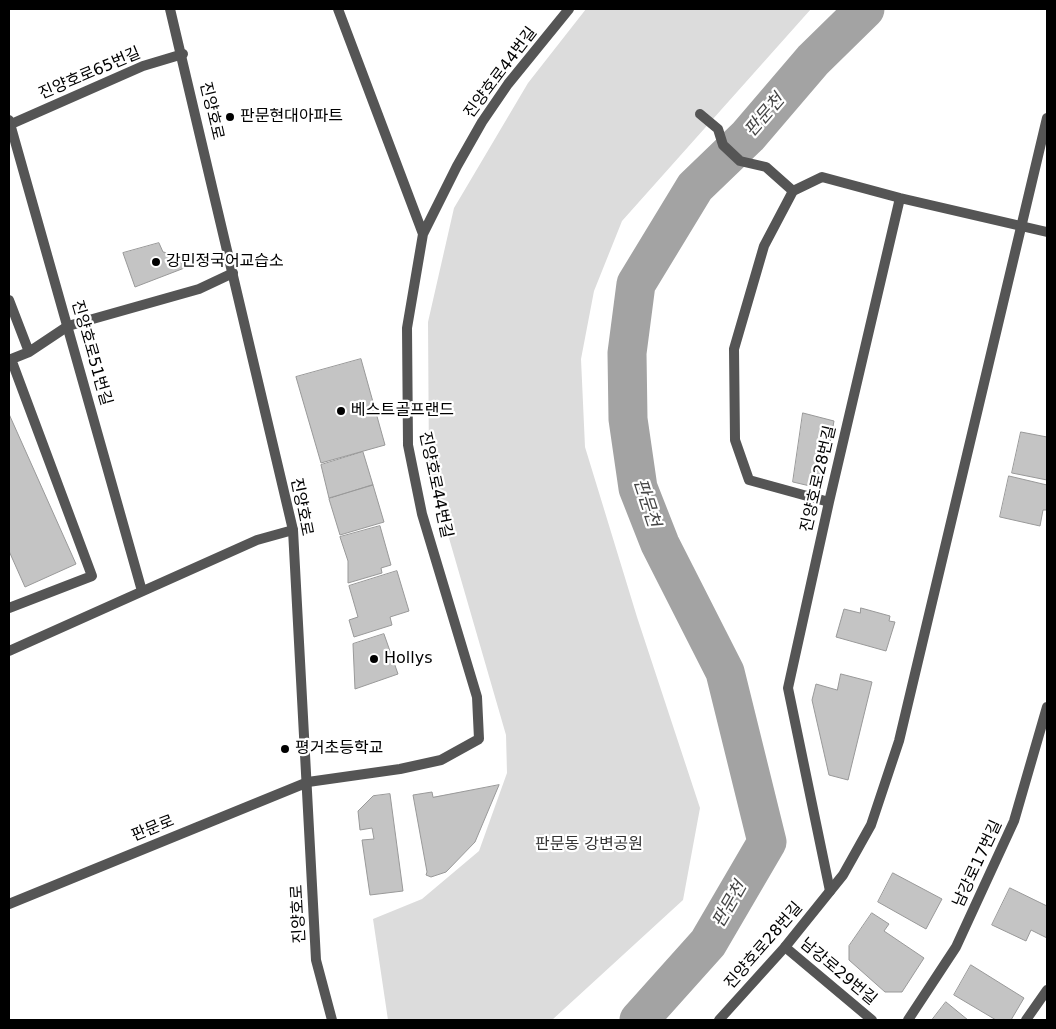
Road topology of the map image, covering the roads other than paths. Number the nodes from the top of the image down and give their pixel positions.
1 (170, 9) edge
2 (338, 9) edge
3 (569, 9) edge
4 (183, 54) junction
5 (700, 114) dead end
6 (1047, 118) edge
7 (9, 123) edge
8 (793, 191) junction
9 (900, 198) junction
10 (1023, 227) junction
11 (1047, 232) edge
12 (423, 234) junction
13 (233, 272) junction
14 (9, 300) edge
15 (68, 326) junction
16 (29, 352) junction
17 (10, 359) edge
18 (829, 502) junction
19 (293, 530) junction
20 (142, 591) junction
21 (9, 608) edge
22 (9, 652) edge
23 (1047, 706) edge
24 (308, 782) junction
25 (830, 891) junction
26 (9, 904) edge
27 (785, 947) junction
28 (1047, 990) edge
29 (332, 1020) edge
30 (719, 1020) edge
31 (872, 1020) edge
32 (908, 1020) edge
33 (1026, 1020) edge

1 - 4 street, 진양호로
2 - 12 street
3 - 12 street, 진양호로44번길
4 - 7 street, 진양호로65번길
4 - 13 street, 진양호로
5 - 8 street
6 - 10 street, 진양호로28번길
7 - 15 street, 진양호로51번길
8 - 9 street
8 - 18 street
9 - 10 street
9 - 18 street, 진양호로28번길
10 - 11 street
10 - 25 street, 진양호로28번길
12 - 24 street, 진양호로44번길
13 - 15 street
13 - 19 street, 진양호로
14 - 16 street
15 - 16 street
15 - 20 street, 진양호로51번길
16 - 17 street
17 - 21 street
18 - 25 street, 진양호로28번길
19 - 20 street
19 - 24 street, 진양호로
20 - 22 street
23 - 32 street, 남강로17번길
24 - 26 street, 판문로
24 - 29 street, 진양호로
25 - 27 street, 진양호로28번길
27 - 30 street, 진양호로28번길
27 - 31 street, 남강로29번길
28 - 33 street

